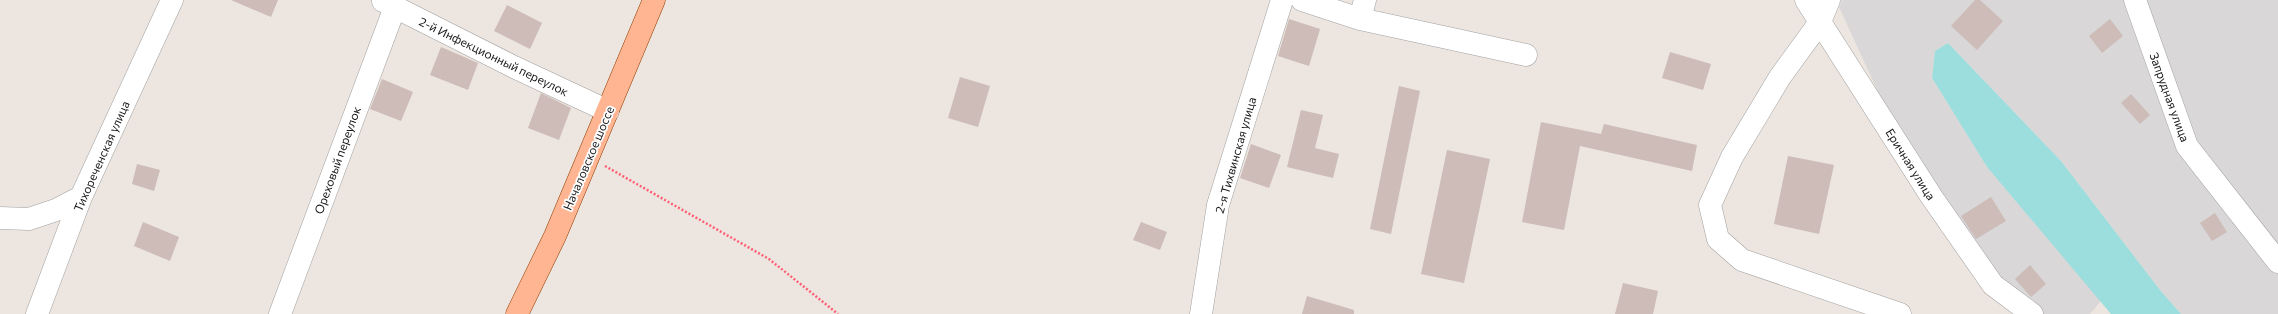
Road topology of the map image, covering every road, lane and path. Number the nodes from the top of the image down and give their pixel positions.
1 (172, 0) edge
2 (654, 0) edge
3 (1282, 0) edge
4 (1302, 0) edge
5 (1806, 0) edge
6 (1829, 0) edge
7 (2135, 0) edge
8 (388, 4) edge
9 (1363, 10) edge
10 (1820, 22) junction
11 (1526, 55) dead end
12 (608, 111) junction
13 (588, 157) junction
14 (81, 197) junction
15 (0, 218) edge
16 (2278, 262) edge
17 (37, 314) edge
18 (280, 314) edge
19 (517, 314) edge
20 (838, 314) edge
21 (1202, 314) edge
22 (1900, 314) edge
23 (2032, 314) edge

1 - 14 street, Тихореченская улица
2 - 12 main road, Началовское шоссе
3 - 21 street, 2-я Тихвинская улица
4 - 9 street
5 - 10 street, Еричная улица
6 - 10 street
7 - 16 street, Запрудная улица
8 - 12 street, 2-й Инфекционный переулок
8 - 18 street, Ореховый переулок
9 - 11 street
10 - 22 street
10 - 23 street, Еричная улица
12 - 13 main road, Началовское шоссе
13 - 19 main road, Началовское шоссе
13 - 20 path
14 - 15 street
14 - 17 street, Тихореченская улица

